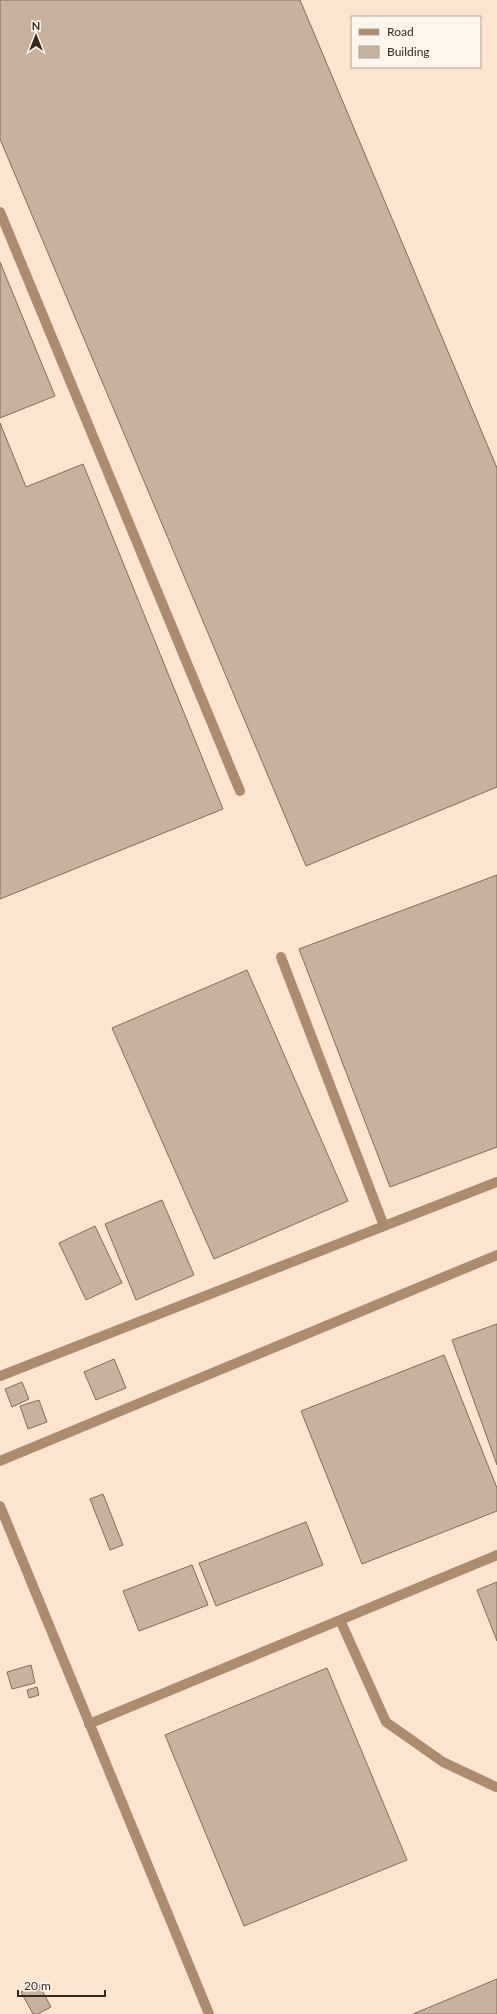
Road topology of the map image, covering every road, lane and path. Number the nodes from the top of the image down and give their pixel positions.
1 (0, 212) edge
2 (240, 791) dead end
3 (281, 957) dead end
4 (497, 1182) edge
5 (384, 1226) junction
6 (497, 1256) edge
7 (0, 1376) edge
8 (0, 1461) edge
9 (0, 1506) edge
10 (497, 1555) edge
11 (340, 1620) junction
12 (89, 1724) junction
13 (496, 1787) dead end
14 (209, 2014) edge

1 - 2 street
3 - 5 street
4 - 5 street
5 - 7 street
6 - 8 street
9 - 12 street
10 - 11 street
11 - 12 street
11 - 13 street
12 - 14 street

